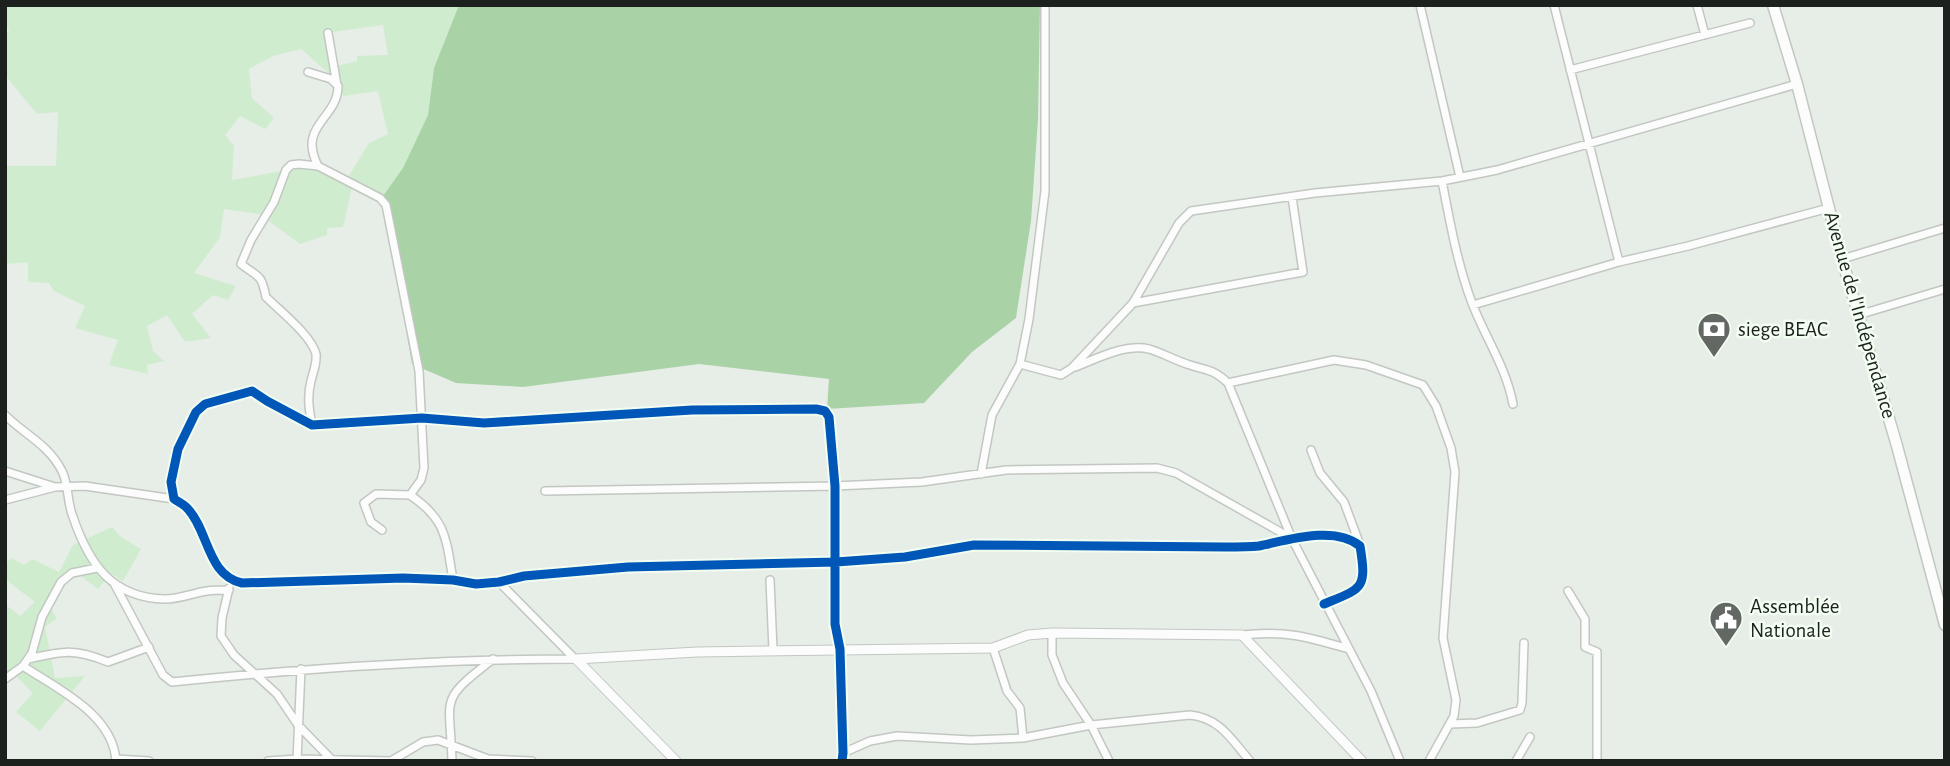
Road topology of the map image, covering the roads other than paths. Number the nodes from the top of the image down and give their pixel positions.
1 (1045, 5) edge
2 (1420, 5) edge
3 (1554, 5) edge
4 (1697, 5) edge
5 (1773, 5) edge
6 (1750, 23) dead end
7 (328, 33) dead end
8 (1705, 35) junction
9 (1570, 70) junction
10 (308, 72) dead end
11 (1797, 84) junction
12 (338, 86) junction
13 (1589, 143) junction
14 (317, 166) junction
15 (1460, 177) junction
16 (1442, 181) junction
17 (1292, 197) junction
18 (1829, 208) junction
19 (1945, 228) edge
20 (1842, 259) junction
21 (1619, 262) junction
22 (1945, 289) edge
23 (1133, 303) junction
24 (1473, 305) junction
25 (1858, 315) junction
26 (1020, 365) junction
27 (1072, 368) junction
28 (1228, 383) junction
29 (1513, 404) dead end
30 (5, 415) edge
31 (422, 418) junction
32 (312, 425) junction
33 (1311, 450) dead end
34 (5, 471) edge
35 (981, 474) junction
36 (835, 486) junction
37 (55, 487) junction
38 (66, 488) junction
39 (545, 491) dead end
40 (410, 495) junction
41 (174, 499) junction
42 (5, 500) edge
43 (382, 530) dead end
44 (1292, 539) junction
45 (1360, 546) junction
46 (836, 562) junction
47 (97, 568) junction
48 (453, 580) junction
49 (769, 580) dead end
50 (232, 581) junction
51 (499, 582) junction
52 (115, 585) junction
53 (229, 590) junction
54 (1568, 592) dead end
55 (1324, 604) junction
56 (1942, 605) edge
57 (1945, 625) edge
58 (1052, 633) junction
59 (1242, 635) junction
60 (1524, 643) dead end
61 (149, 647) junction
62 (993, 648) junction
63 (840, 649) junction
64 (1349, 649) junction
65 (773, 650) junction
66 (494, 659) junction
67 (576, 659) junction
68 (25, 663) junction
69 (301, 669) junction
70 (256, 673) junction
71 (5, 679) edge
72 (1450, 724) junction
73 (1091, 725) junction
74 (298, 726) junction
75 (1530, 737) dead end
76 (1023, 738) junction
77 (451, 746) junction
78 (843, 757) edge
79 (116, 760) edge
80 (297, 760) edge
81 (332, 760) edge
82 (149, 761) edge
83 (268, 761) edge
84 (452, 761) edge
85 (532, 761) edge
86 (676, 761) edge
87 (1109, 761) edge
88 (1250, 761) edge
89 (1362, 761) edge
90 (1400, 761) edge
91 (1429, 761) edge
92 (1516, 761) edge
93 (1597, 761) edge

1 - 26 street
2 - 15 street
3 - 9 street
4 - 8 street
5 - 11 main road, Avenue de l'Indépendance
6 - 8 street
7 - 12 street
8 - 9 street
9 - 13 street
10 - 12 street
11 - 13 street
11 - 18 main road, Avenue de l'Indépendance
12 - 14 street
13 - 15 street
13 - 21 street
14 - 31 street
14 - 32 street
15 - 16 street
16 - 17 street
16 - 24 street
17 - 23 street
17 - 23 street
18 - 20 main road, Avenue de l'Indépendance
18 - 21 street
19 - 20 street
20 - 25 main road, Avenue de l'Indépendance
21 - 24 street
22 - 25 street
23 - 27 street
24 - 29 street
25 - 56 main road, Avenue de l'Indépendance
26 - 27 street
26 - 35 street
27 - 28 street
28 - 44 street
28 - 72 street
30 - 38 street
31 - 32 street
31 - 36 street
31 - 40 street
32 - 41 street
33 - 45 street
34 - 37 street
35 - 36 street
35 - 44 street
36 - 39 street
36 - 46 street
37 - 38 street
37 - 42 street
38 - 41 street
38 - 47 street
40 - 43 street
40 - 48 street
41 - 50 street
44 - 45 street
44 - 46 street
44 - 55 street
45 - 55 street
46 - 51 street
46 - 63 street
47 - 52 street
47 - 68 street
48 - 50 street
48 - 51 street
49 - 65 street
50 - 53 street
51 - 67 street
52 - 53 street
52 - 61 street
53 - 70 street
54 - 93 street
55 - 64 street
56 - 57 main road, Avenue de l'Indépendance
58 - 59 street
58 - 62 street
58 - 73 street
59 - 64 street
59 - 89 street
60 - 72 street
61 - 68 street
61 - 70 street
62 - 63 street
62 - 76 street
63 - 65 street
63 - 78 street
64 - 90 street
65 - 67 street
66 - 67 street
66 - 69 street
66 - 77 street
67 - 86 street
68 - 71 street
68 - 79 street
69 - 70 street
69 - 74 street
70 - 74 street
72 - 91 street
73 - 76 street
73 - 87 street
73 - 88 street
74 - 80 street
74 - 81 street
75 - 92 street
76 - 78 street
77 - 81 street
77 - 84 street
77 - 85 street
79 - 82 street
80 - 81 street
80 - 83 street

